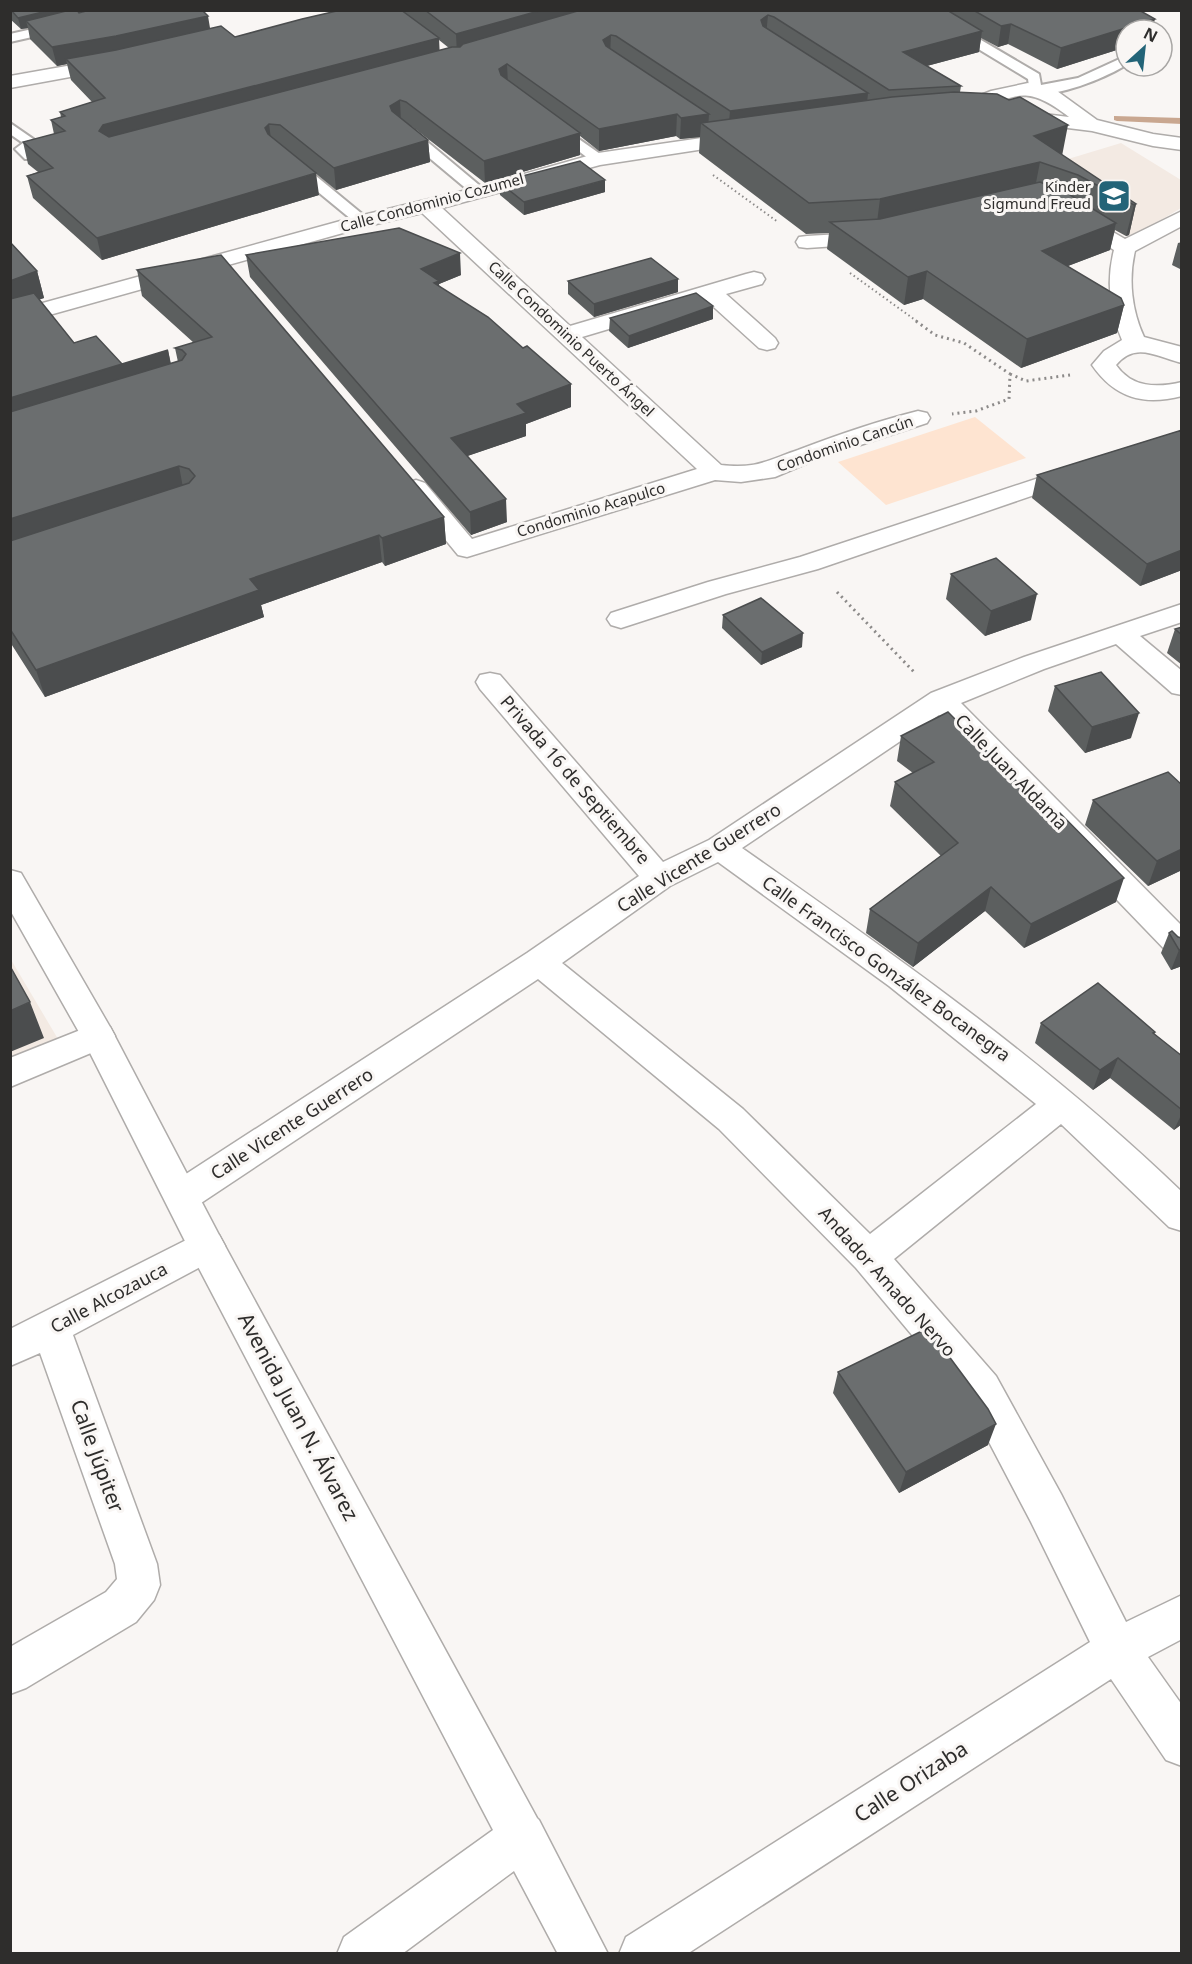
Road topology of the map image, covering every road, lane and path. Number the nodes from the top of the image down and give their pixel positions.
1 (920, 10) edge
2 (68, 25) edge
3 (10, 38) edge
4 (131, 60) edge
5 (1114, 68) edge
6 (10, 82) edge
7 (1035, 90) junction
8 (544, 118) edge
9 (1092, 125) junction
10 (10, 127) edge
11 (709, 127) edge
12 (401, 128) edge
13 (763, 135) edge
14 (728, 140) junction
15 (1153, 140) junction
16 (1182, 144) edge
17 (30, 156) edge
18 (1182, 157) edge
19 (285, 158) edge
20 (598, 159) junction
21 (480, 192) junction
22 (427, 206) junction
23 (1056, 208) edge
24 (1182, 217) edge
25 (362, 221) junction
26 (899, 234) edge
27 (807, 242) dead end
28 (1125, 248) junction
29 (754, 279) dead end
30 (711, 293) junction
31 (10, 319) edge
32 (567, 334) junction
33 (767, 343) dead end
34 (1134, 343) junction
35 (1182, 356) edge
36 (1108, 373) junction
37 (1010, 374) dead end
38 (1182, 389) edge
39 (1009, 399) dead end
40 (918, 418) joint
41 (1102, 463) edge
42 (398, 468) edge
43 (714, 472) junction
44 (809, 563) junction
45 (1182, 612) edge
46 (621, 619) dead end
47 (1121, 634) junction
48 (490, 682) dead end
49 (1182, 686) edge
50 (941, 700) junction
51 (720, 848) junction
52 (659, 878) junction
53 (10, 881) edge
54 (1182, 947) edge
55 (538, 962) junction
56 (98, 1036) junction
57 (10, 1072) edge
58 (1061, 1104) junction
59 (182, 1196) junction
60 (1182, 1216) edge
61 (206, 1246) junction
62 (869, 1257) junction
63 (51, 1329) junction
64 (10, 1349) edge
65 (1182, 1616) edge
66 (1117, 1650) junction
67 (10, 1672) edge
68 (1182, 1744) edge
69 (523, 1836) junction
70 (361, 1953) edge
71 (584, 1953) edge
72 (643, 1953) edge

1 - 7 lane
2 - 3 lane
4 - 6 street
5 - 7 lane
7 - 9 street
7 - 9 street
8 - 20 lane
9 - 15 street
10 - 17 lane
11 - 14 lane
12 - 21 lane
13 - 14 street, Calle Condominio Cozumel
14 - 20 street, Calle Condominio Cozumel
15 - 16 street
15 - 18 street
19 - 25 lane
20 - 21 street, Calle Condominio Cozumel
21 - 22 street, Calle Condominio Cozumel
22 - 25 street, Calle Condominio Cozumel
22 - 32 street, Calle Condominio Puerto Ángel
23 - 28 street
24 - 28 street
25 - 31 street, Calle Condominio Cozumel
26 - 27 street
28 - 34 street
29 - 30 street
30 - 32 street
30 - 33 street
32 - 43 street, Calle Condominio Puerto Ángel
34 - 35 street
34 - 36 street
36 - 37 path
36 - 38 street
39 - 40 path, Condominio Cancún
40 - 43 street, Condominio Cancún
41 - 44 street
42 - 43 street, Condominio Acapulco
44 - 46 street
44 - 50 path
45 - 47 street, Calle Vicente Guerrero
47 - 49 street
47 - 50 street, Calle Vicente Guerrero
48 - 52 street, Privada 16 de Septiembre
50 - 51 street, Calle Vicente Guerrero
50 - 54 street, Calle Juan Aldama
51 - 52 street, Calle Vicente Guerrero
51 - 58 street, Calle Francisco González Bocanegra
52 - 55 street, Calle Vicente Guerrero
53 - 56 street, Avenida Juan N. Álvarez
55 - 59 street, Calle Vicente Guerrero
55 - 62 street, Andador Amado Nervo
56 - 57 street
56 - 59 street, Avenida Juan N. Álvarez
58 - 60 street, Calle Francisco González Bocanegra
58 - 62 street
59 - 61 street, Avenida Juan N. Álvarez
61 - 63 street, Calle Alcozauca
61 - 69 street, Avenida Juan N. Álvarez
62 - 66 street, Andador Amado Nervo
63 - 64 street, Calle Alcozauca
63 - 67 street, Calle Júpiter
65 - 66 street, Calle Orizaba
66 - 68 street, Andador Amado Nervo
66 - 72 street, Calle Orizaba
69 - 70 street
69 - 71 street, Avenida Juan N. Álvarez

